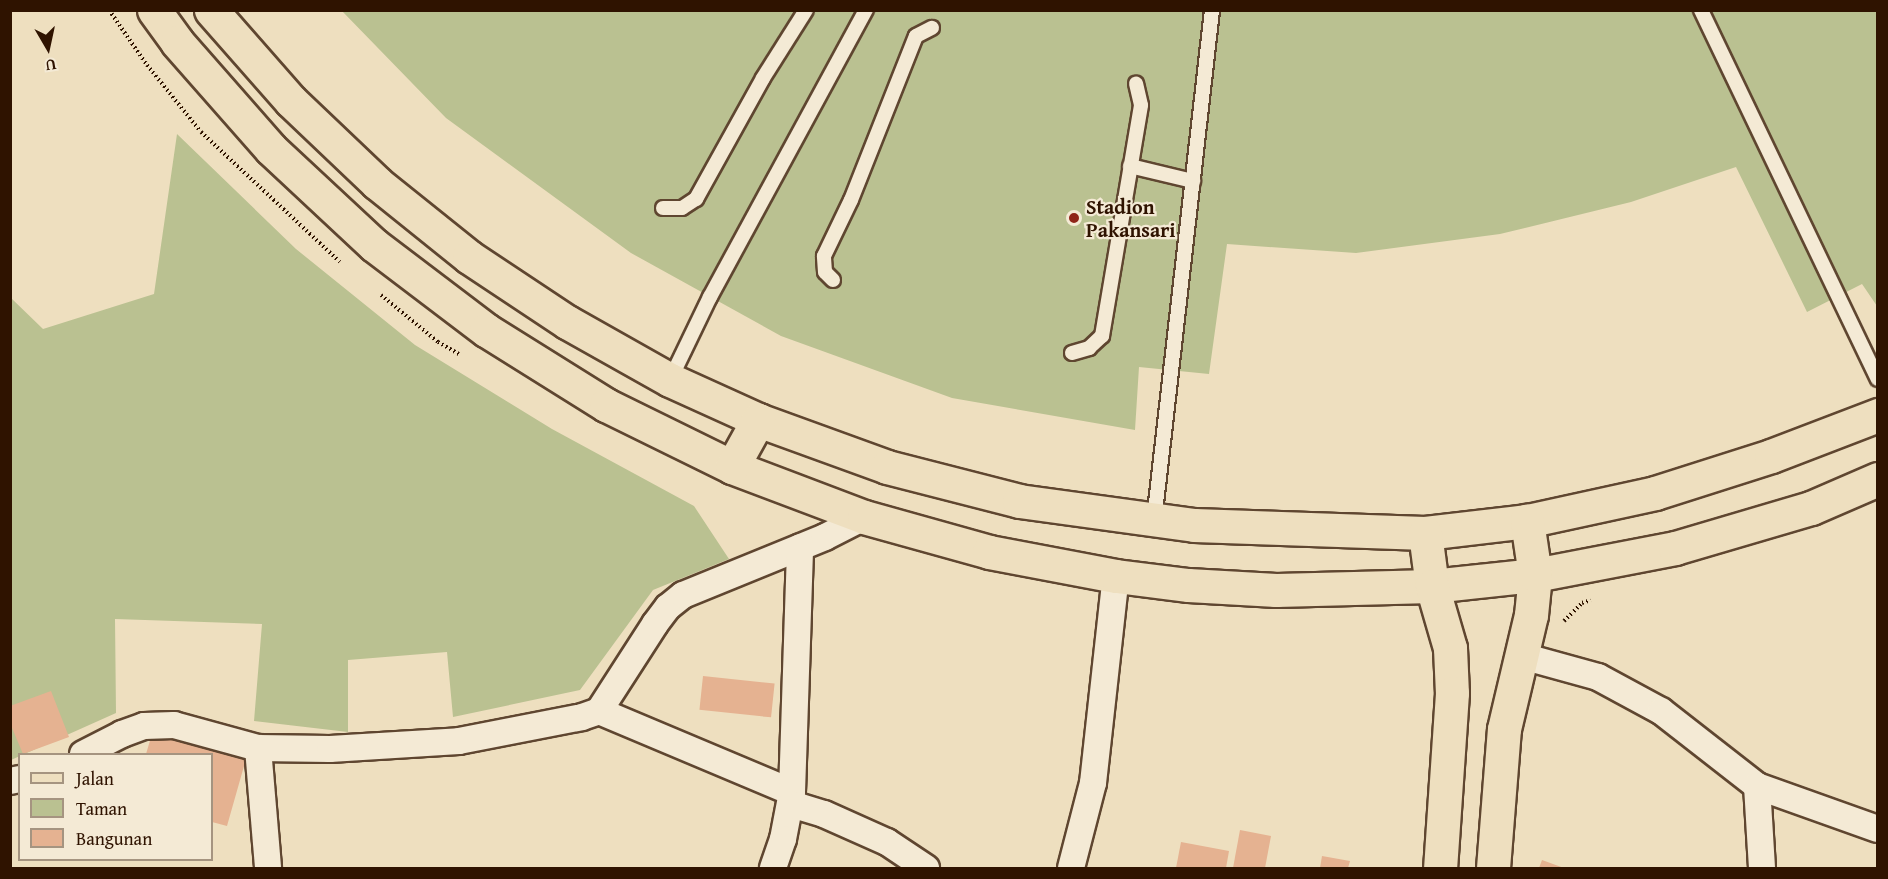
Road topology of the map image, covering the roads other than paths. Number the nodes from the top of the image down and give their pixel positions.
1 (154, 10) edge
2 (210, 10) edge
3 (806, 10) edge
4 (866, 10) edge
5 (1212, 10) edge
6 (1701, 10) edge
7 (932, 28) dead end
8 (1136, 84) dead end
9 (1130, 166) junction
10 (1193, 181) junction
11 (663, 208) dead end
12 (833, 280) dead end
13 (1072, 353) dead end
14 (1878, 379) edge
15 (670, 380) junction
16 (1878, 415) edge
17 (758, 420) junction
18 (732, 467) junction
19 (1878, 479) edge
20 (864, 518) junction
21 (1527, 521) junction
22 (1154, 522) junction
23 (1425, 533) junction
24 (800, 547) junction
25 (1535, 575) junction
26 (1116, 576) junction
27 (1432, 586) junction
28 (1522, 656) junction
29 (599, 711) junction
30 (258, 748) junction
31 (85, 753) edge
32 (1757, 786) junction
33 (791, 798) junction
34 (1878, 829) edge
35 (268, 868) edge
36 (773, 868) edge
37 (926, 868) edge
38 (1071, 868) edge
39 (1440, 868) edge
40 (1493, 868) edge
41 (1762, 868) edge

1 - 18 main road
2 - 15 main road
3 - 11 lane
4 - 15 lane
5 - 10 lane
6 - 14 lane
7 - 12 lane
8 - 9 lane
9 - 10 lane
9 - 13 lane
10 - 22 lane
15 - 17 main road
16 - 21 main road
17 - 18 main road
17 - 22 main road
18 - 20 main road
19 - 25 main road
20 - 24 street
20 - 26 main road
21 - 23 main road
21 - 25 main road
22 - 23 main road
23 - 27 main road
24 - 29 street
24 - 33 street
25 - 27 main road
25 - 28 main road
26 - 27 main road
26 - 38 street
27 - 39 main road
28 - 32 street
28 - 40 main road
29 - 30 street
29 - 33 street
30 - 31 street
30 - 35 street
32 - 34 street
32 - 41 street
33 - 36 street
33 - 37 street

